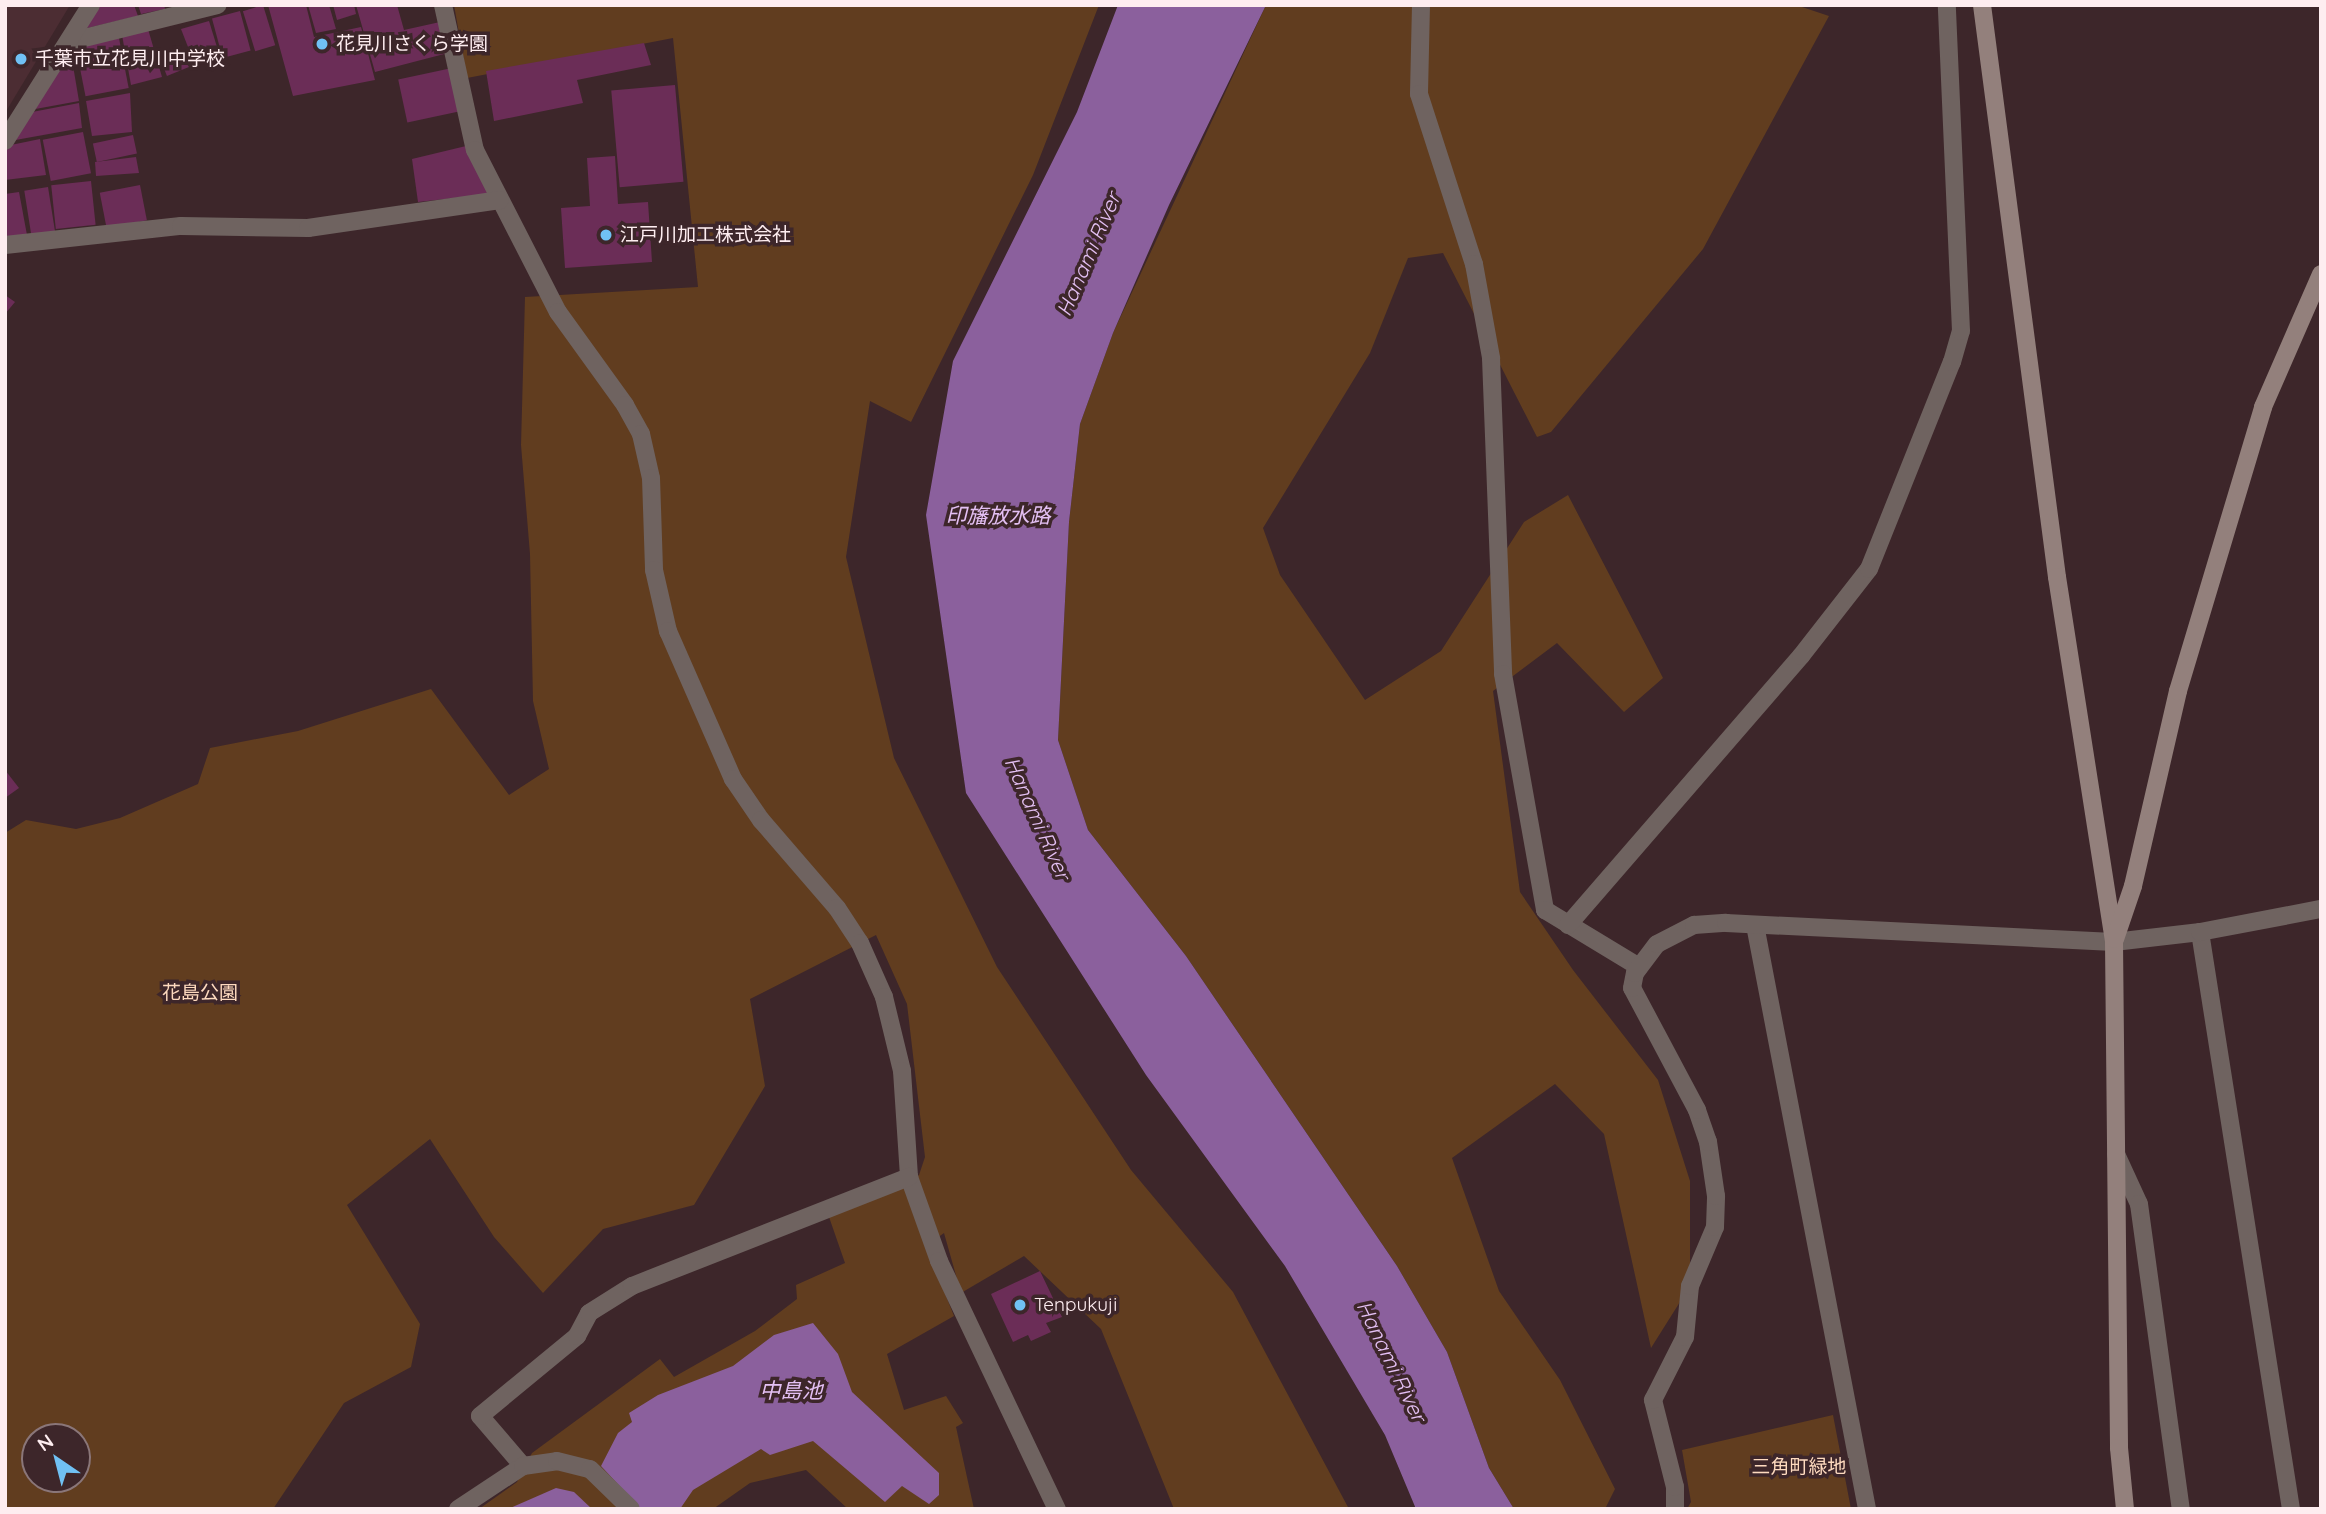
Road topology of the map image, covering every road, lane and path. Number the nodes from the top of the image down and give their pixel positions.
1 (91, 5) edge
2 (218, 5) edge
3 (443, 5) edge
4 (1420, 5) edge
5 (1947, 5) edge
6 (1982, 5) edge
7 (72, 41) junction
8 (5, 141) edge
9 (500, 200) junction
10 (5, 245) edge
11 (2321, 274) edge
12 (2321, 909) edge
13 (1568, 925) junction
14 (1755, 925) junction
15 (2200, 932) junction
16 (2114, 942) junction
17 (1639, 967) junction
18 (2116, 1154) junction
19 (909, 1177) junction
20 (523, 1466) junction
21 (458, 1509) edge
22 (631, 1509) edge
23 (1057, 1509) edge
24 (1675, 1509) edge
25 (1867, 1509) edge
26 (2125, 1509) edge
27 (2181, 1509) edge
28 (2291, 1509) edge

1 - 7 street
2 - 7 street
3 - 9 street
4 - 13 street
5 - 13 street
6 - 16 street
7 - 8 street
9 - 10 street
9 - 19 street
11 - 16 street
12 - 15 street
13 - 17 street
14 - 16 street
14 - 17 street
14 - 25 street
15 - 16 street
15 - 28 street
16 - 18 street
17 - 24 street
18 - 26 street
18 - 27 street
19 - 20 street
19 - 23 street
20 - 21 street
20 - 22 street

